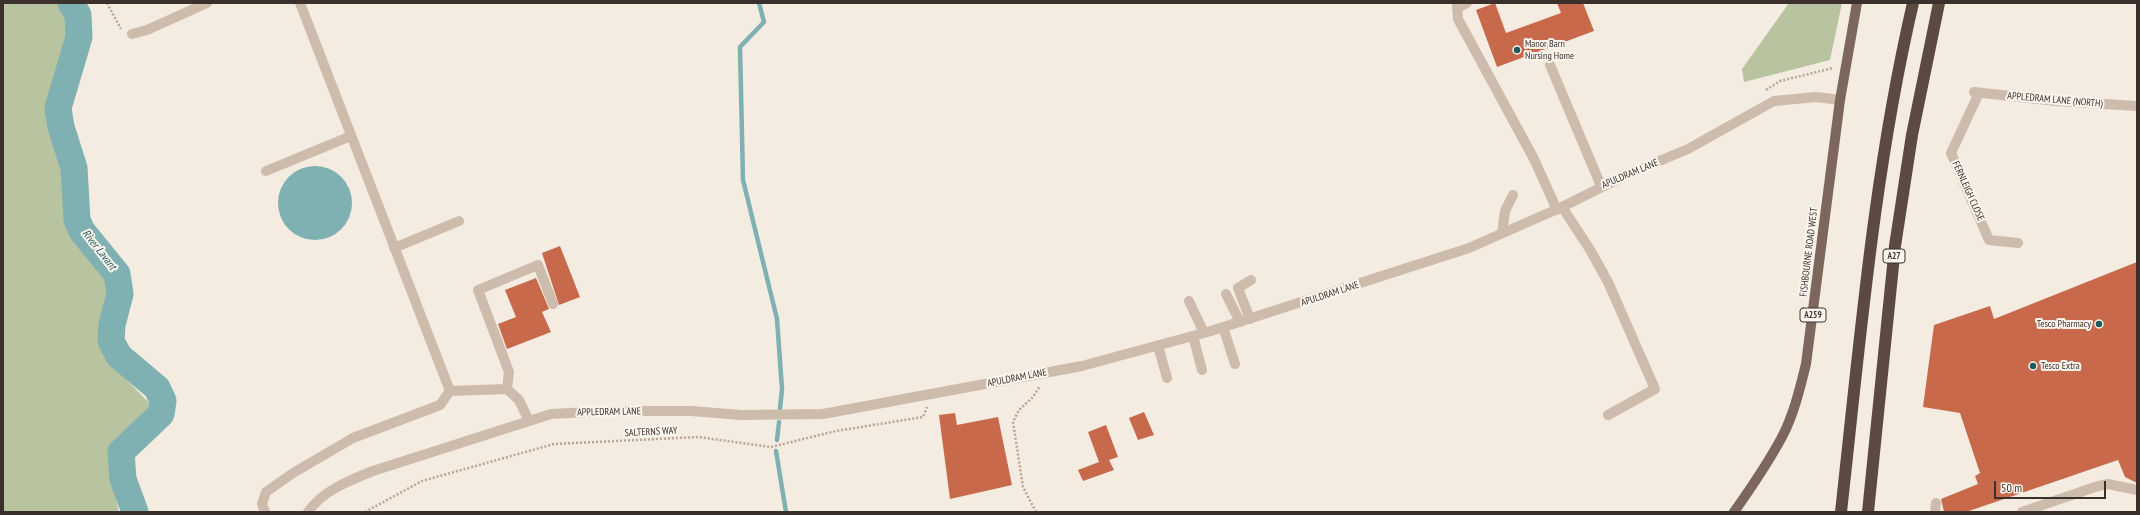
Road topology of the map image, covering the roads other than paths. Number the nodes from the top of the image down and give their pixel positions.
1 (207, 3) edge
2 (300, 3) edge
3 (1467, 3) edge
4 (1857, 3) edge
5 (1912, 3) edge
6 (1939, 3) edge
7 (1457, 6) edge
8 (132, 34) road end
9 (1550, 65) dead end
10 (1976, 93) joint
11 (1840, 100) junction
12 (2137, 106) edge
13 (351, 136) junction
14 (266, 171) dead end
15 (1601, 186) junction
16 (1513, 195) dead end
17 (1560, 208) junction
18 (459, 221) dead end
19 (1502, 233) junction
20 (2018, 243) dead end
21 (394, 248) junction
22 (1251, 280) dead end
23 (1226, 294) dead end
24 (1189, 301) dead end
25 (553, 304) dead end
26 (1250, 319) junction
27 (1240, 322) junction
28 (1223, 327) junction
29 (1204, 333) junction
30 (1193, 336) junction
31 (1158, 346) junction
32 (1235, 364) dead end
33 (1202, 370) dead end
34 (1167, 378) dead end
35 (507, 389) junction
36 (450, 391) junction
37 (931, 396) joint
38 (1608, 415) dead end
39 (529, 421) junction
40 (2137, 490) edge
41 (265, 512) edge
42 (308, 512) edge
43 (1734, 512) edge
44 (1841, 512) edge
45 (1868, 512) edge
46 (2022, 512) edge

1 - 8 street
2 - 13 street
3 - 7 street
4 - 11 main road, FISHBOURNE ROAD WEST / A259
5 - 44 highway, A27
6 - 45 highway, A27
7 - 17 street
9 - 15 street
10 - 12 street, APPLEDRAM LANE (NORTH)
10 - 20 street, FERNLEIGH CLOSE
11 - 15 street, APULDRAM LANE
11 - 43 main road, FISHBOURNE ROAD WEST / A259
13 - 14 street
13 - 21 street
15 - 17 street, APULDRAM LANE
16 - 19 street
17 - 19 street, APULDRAM LANE
17 - 38 street
18 - 21 street
19 - 26 street, APULDRAM LANE
21 - 36 street
22 - 26 street
23 - 27 street
24 - 29 street
25 - 35 street
26 - 27 street, APULDRAM LANE
27 - 28 street, APULDRAM LANE
28 - 29 street, APULDRAM LANE
28 - 32 street
29 - 30 street, APULDRAM LANE
30 - 31 street, APULDRAM LANE
30 - 33 street
31 - 34 street
31 - 37 street, APULDRAM LANE
35 - 36 street
35 - 39 street
36 - 41 street
37 - 39 street, APPLEDRAM LANE
39 - 42 street, APPLEDRAM LANE
40 - 46 street

